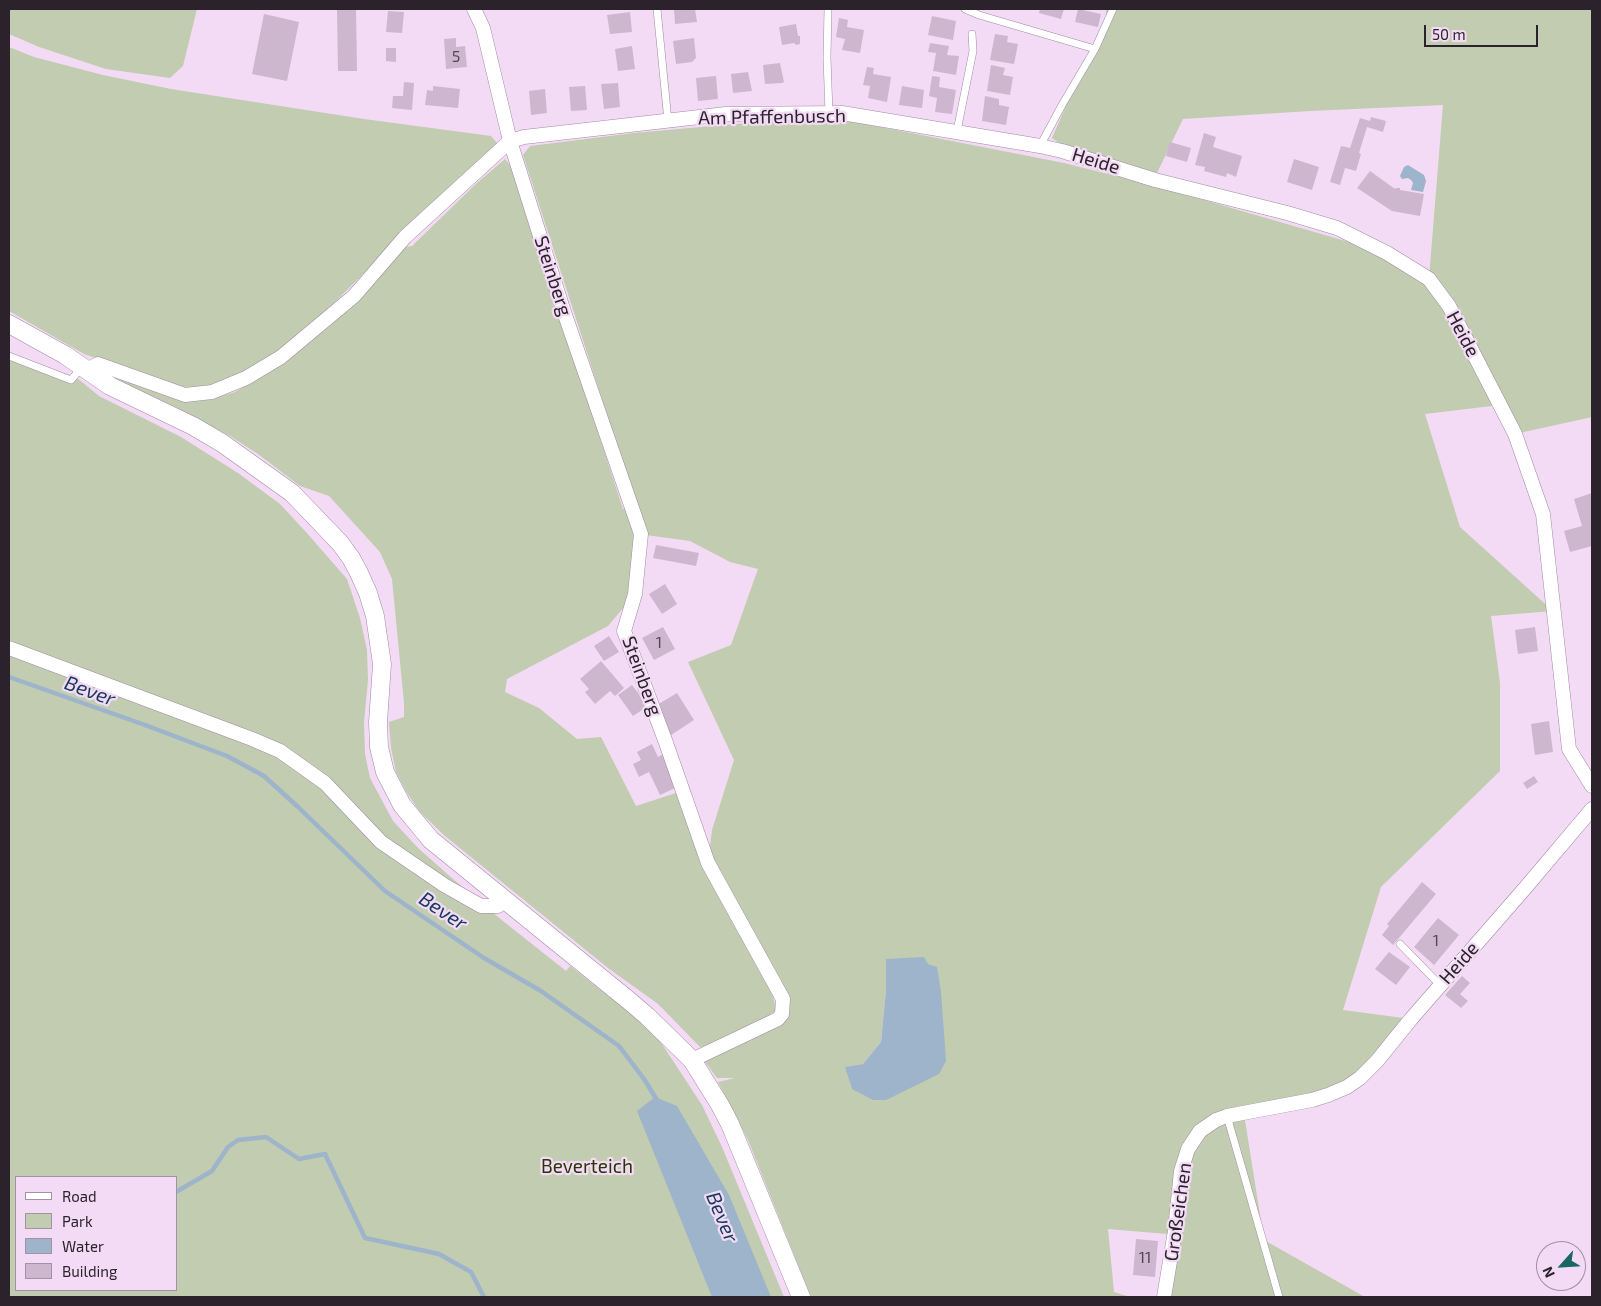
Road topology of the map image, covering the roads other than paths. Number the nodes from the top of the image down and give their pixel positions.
1 (474, 9) edge
2 (657, 9) edge
3 (828, 9) edge
4 (965, 9) edge
5 (1113, 9) edge
6 (972, 34) dead end
7 (1095, 49) junction
8 (829, 113) junction
9 (668, 121) junction
10 (957, 131) junction
11 (510, 141) junction
12 (1040, 146) junction
13 (9, 324) edge
14 (9, 356) edge
15 (85, 368) junction
16 (9, 648) edge
17 (1592, 786) edge
18 (1592, 809) edge
19 (505, 899) junction
20 (1400, 944) dead end
21 (1440, 985) junction
22 (692, 1060) junction
23 (1312, 1100) joint
24 (1227, 1116) junction
25 (801, 1297) edge
26 (1164, 1297) edge
27 (1278, 1297) edge

1 - 11 street, Steinberg
2 - 9 lane
3 - 8 lane
4 - 7 lane
5 - 7 lane
6 - 10 lane
7 - 12 lane
8 - 9 street, Am Pfaffenbusch
8 - 10 street, Am Pfaffenbusch
9 - 11 street, Am Pfaffenbusch
10 - 12 street, Am Pfaffenbusch
11 - 15 street
11 - 22 street, Steinberg
12 - 17 street, Heide
13 - 15 street
14 - 15 lane
15 - 19 street
16 - 19 street
18 - 21 street, Heide
19 - 22 street
20 - 21 lane
21 - 23 street, Heide
22 - 25 street
23 - 24 street, Großeichen
24 - 26 street, Großeichen
24 - 27 lane

